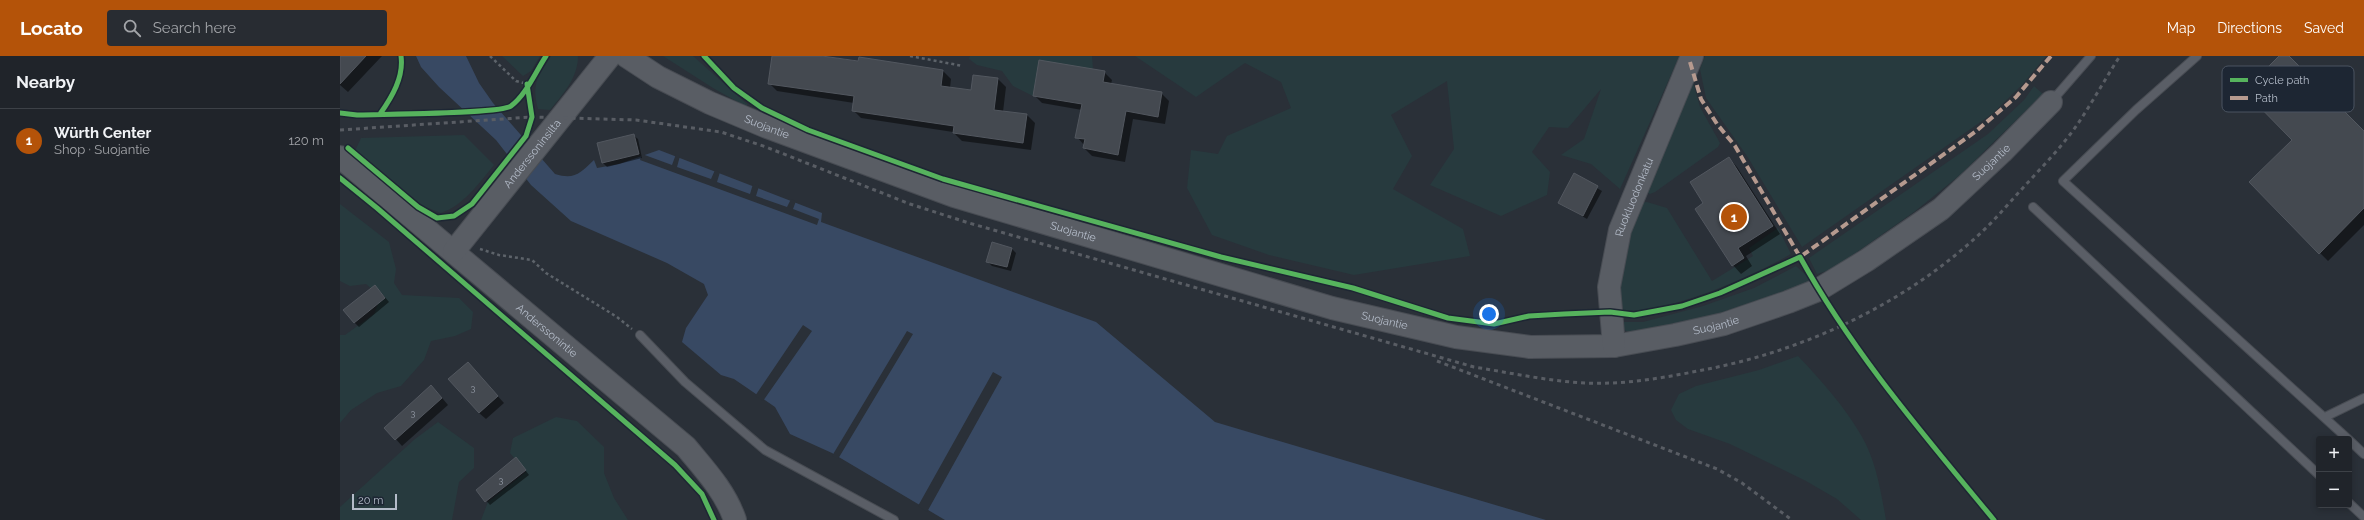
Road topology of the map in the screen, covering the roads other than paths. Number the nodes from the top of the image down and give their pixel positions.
1 (610, 56) edge
2 (626, 56) edge
3 (1692, 56) edge
4 (2091, 56) edge
5 (2197, 56) edge
6 (2051, 102) joint
7 (340, 157) edge
8 (2033, 207) dead end
9 (457, 247) junction
10 (640, 335) road end
11 (1614, 346) junction
12 (2364, 398) edge
13 (2325, 417) junction
14 (2346, 436) edge
15 (2352, 442) edge
16 (2364, 454) edge
17 (2316, 472) edge
18 (2352, 506) edge
19 (2364, 517) edge
20 (735, 520) edge
21 (894, 520) edge

1 - 9 street, Anderssoninsilta
2 - 11 street, Suojantie
3 - 11 street, Ruokluodonkatu
4 - 6 lane, Suojantie
5 - 13 lane
6 - 11 street, Suojantie
7 - 9 street, Anderssonintie
8 - 17 lane
9 - 20 street, Anderssonintie
10 - 21 lane
12 - 13 lane
13 - 14 lane
15 - 16 lane
18 - 19 lane

